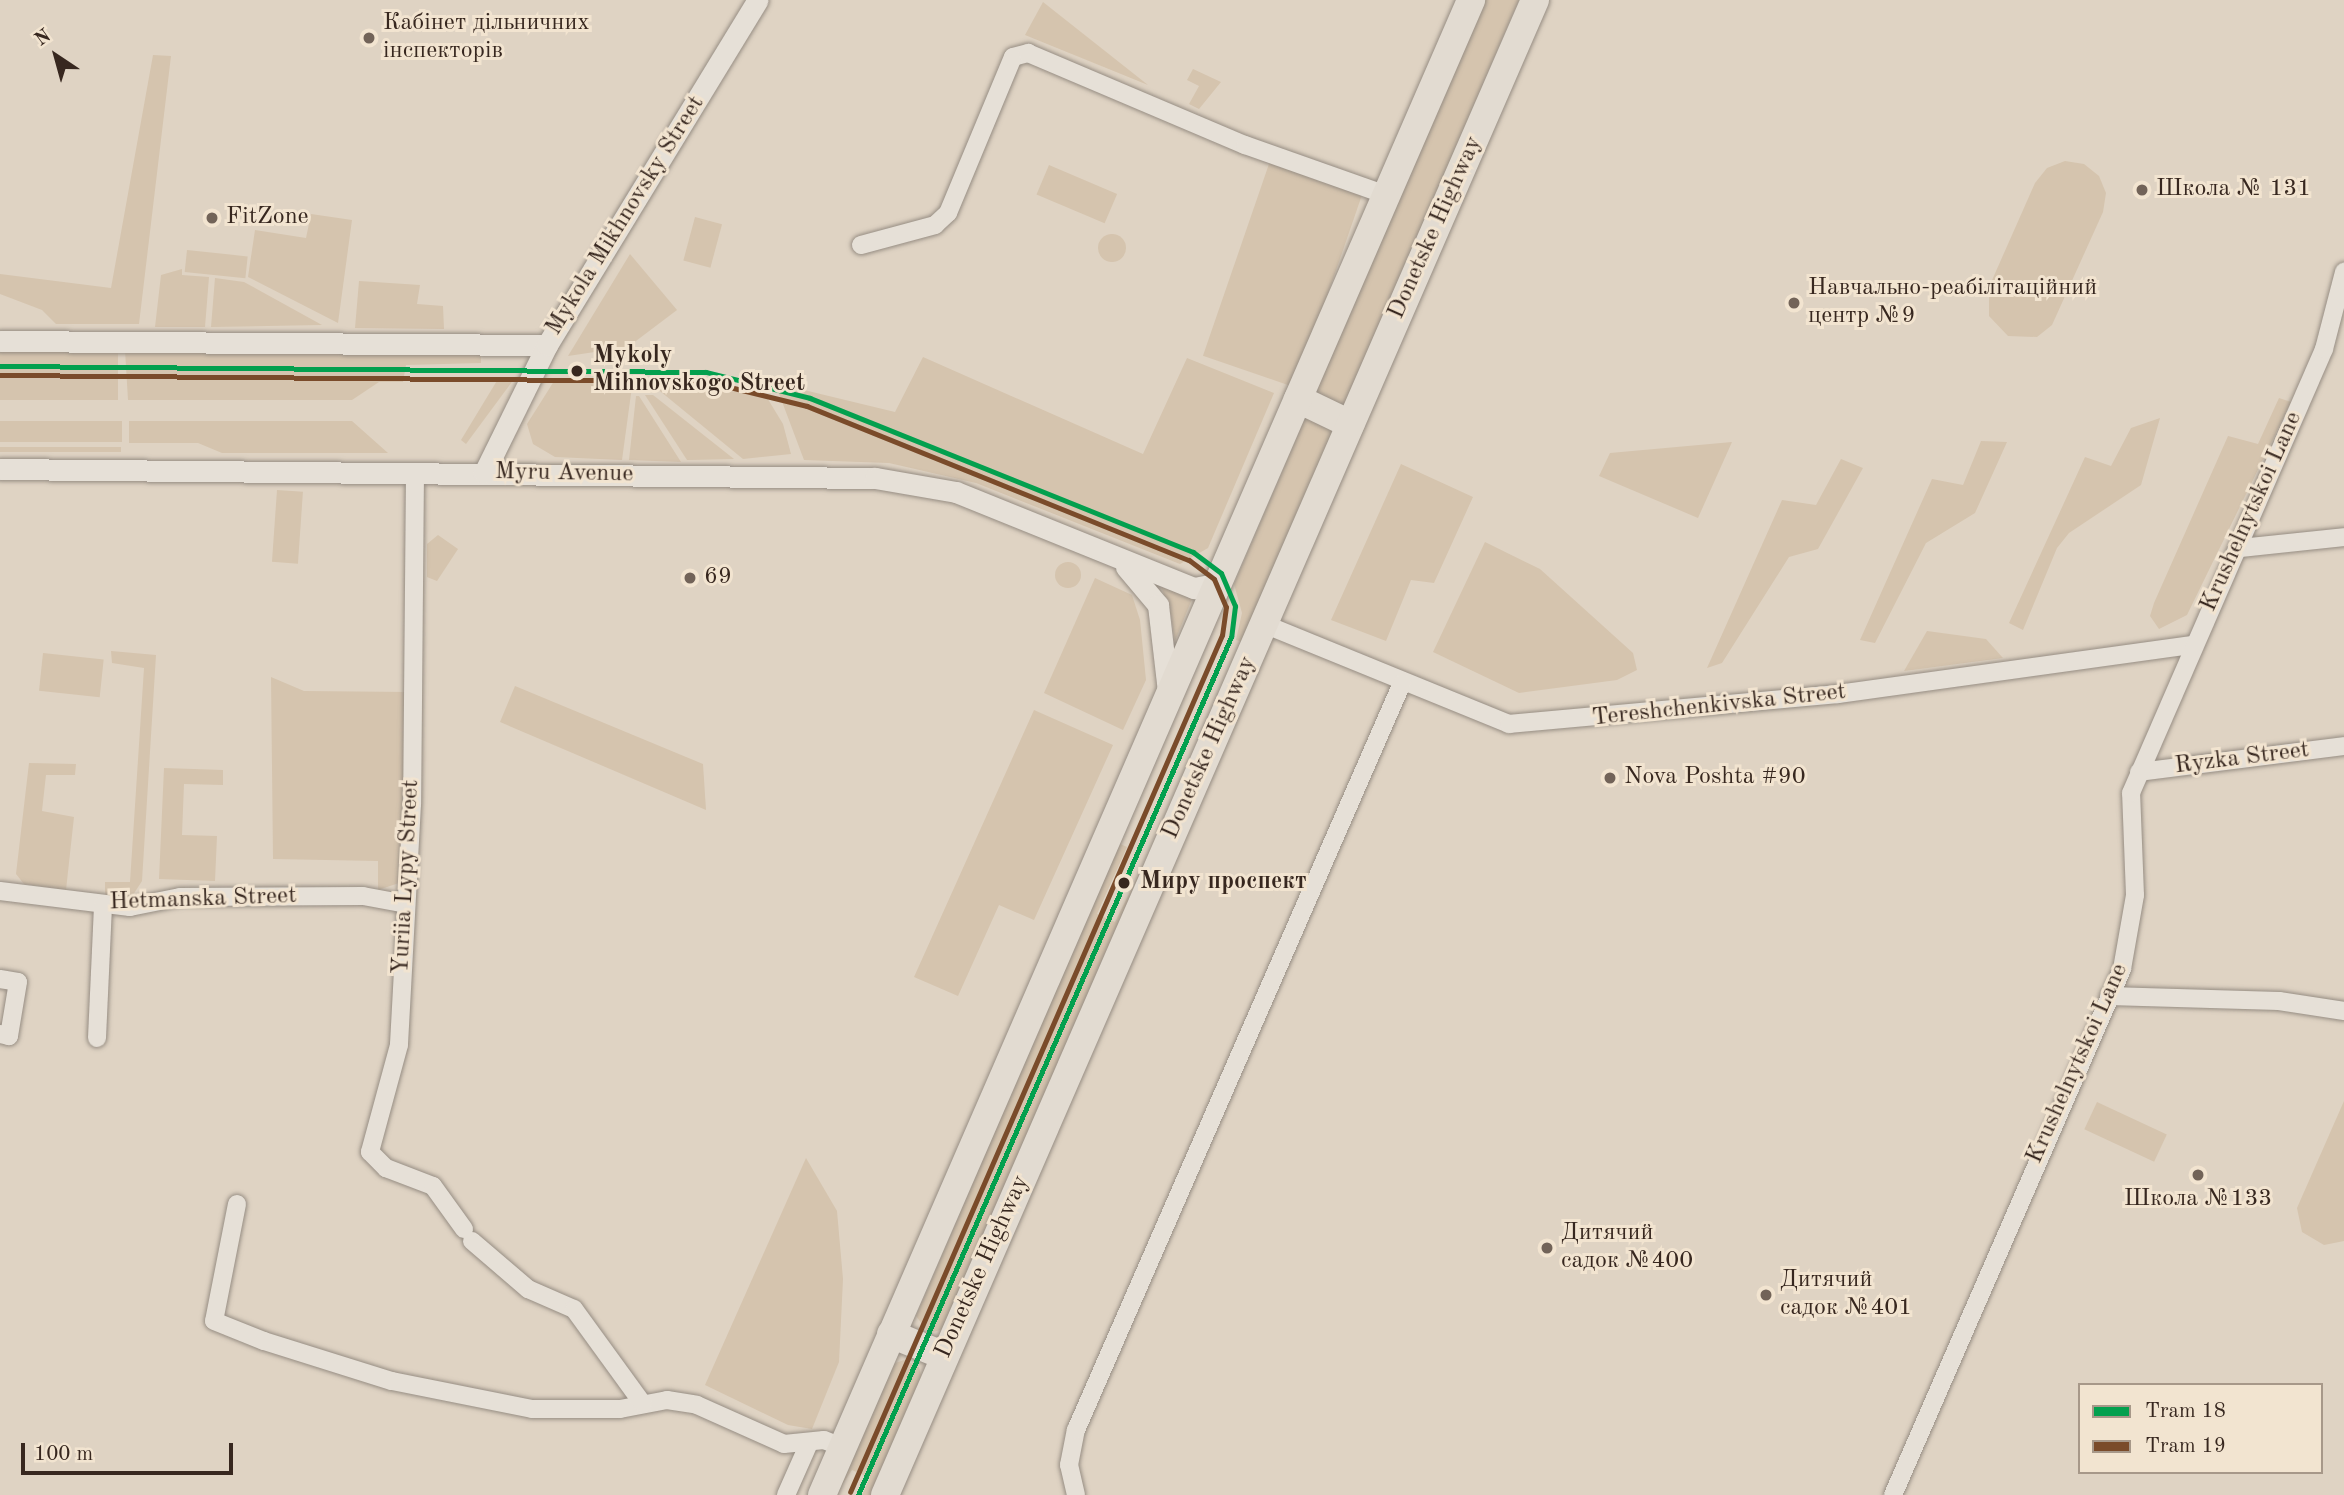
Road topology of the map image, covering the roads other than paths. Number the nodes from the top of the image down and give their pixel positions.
1 (758, 0) edge
2 (1471, 0) edge
3 (1535, 0) edge
4 (1386, 195) junction
5 (861, 245) dead end
6 (2344, 272) edge
7 (2341, 316) edge
8 (0, 341) edge
9 (547, 345) junction
10 (1298, 399) junction
11 (1350, 424) junction
12 (0, 469) edge
13 (415, 472) junction
14 (484, 473) junction
15 (2344, 537) edge
16 (2240, 548) junction
17 (1113, 558) junction
18 (1215, 584) junction
19 (1264, 625) junction
20 (2190, 645) junction
21 (1402, 683) junction
22 (1168, 692) junction
23 (2344, 746) edge
24 (2139, 772) junction
25 (0, 891) edge
26 (406, 904) junction
27 (103, 905) junction
28 (0, 979) edge
29 (2109, 996) junction
30 (2344, 1011) edge
31 (0, 1034) edge
32 (97, 1038) dead end
33 (237, 1204) dead end
34 (891, 1334) junction
35 (945, 1356) junction
36 (643, 1404) junction
37 (809, 1443) junction
38 (842, 1447) junction
39 (786, 1495) edge
40 (822, 1495) edge
41 (885, 1495) edge
42 (1076, 1495) edge
43 (1893, 1495) edge

1 - 9 street, Mykola Mikhnovsky Street
2 - 4 highway
3 - 11 highway, Donetske Highway
4 - 5 street
4 - 10 highway
6 - 7 street, Krushelnytskoi Lane
7 - 16 street, Krushelnytskoi Lane
8 - 9 street
9 - 14 street, Mykola Mikhnovsky Street
10 - 11 highway
10 - 18 highway
11 - 19 highway, Donetske Highway
12 - 13 street, Myru Avenue
13 - 14 street, Myru Avenue
13 - 26 street, Yuriia Lypy Street
14 - 17 street, Myru Avenue
15 - 16 street
16 - 20 street, Krushelnytskoi Lane
17 - 18 street, Myru Avenue
17 - 22 street, Myru Avenue
18 - 22 highway
19 - 21 street, Tereshchenkivska Street
19 - 35 highway, Donetske Highway
20 - 21 street, Tereshchenkivska Street
20 - 24 street, Krushelnytskoi Lane
21 - 42 street
22 - 34 highway
23 - 24 street, Ryzka Street
24 - 29 street, Krushelnytskoi Lane
25 - 27 street, Hetmanska Street
26 - 27 street, Hetmanska Street
26 - 36 street, Yuriia Lypy Street
27 - 32 street
28 - 31 street
29 - 30 street
29 - 43 street, Krushelnytskoi Lane
33 - 36 street
34 - 35 highway
34 - 38 highway
35 - 41 highway, Donetske Highway
36 - 37 street
37 - 38 street
37 - 39 street
38 - 40 highway

